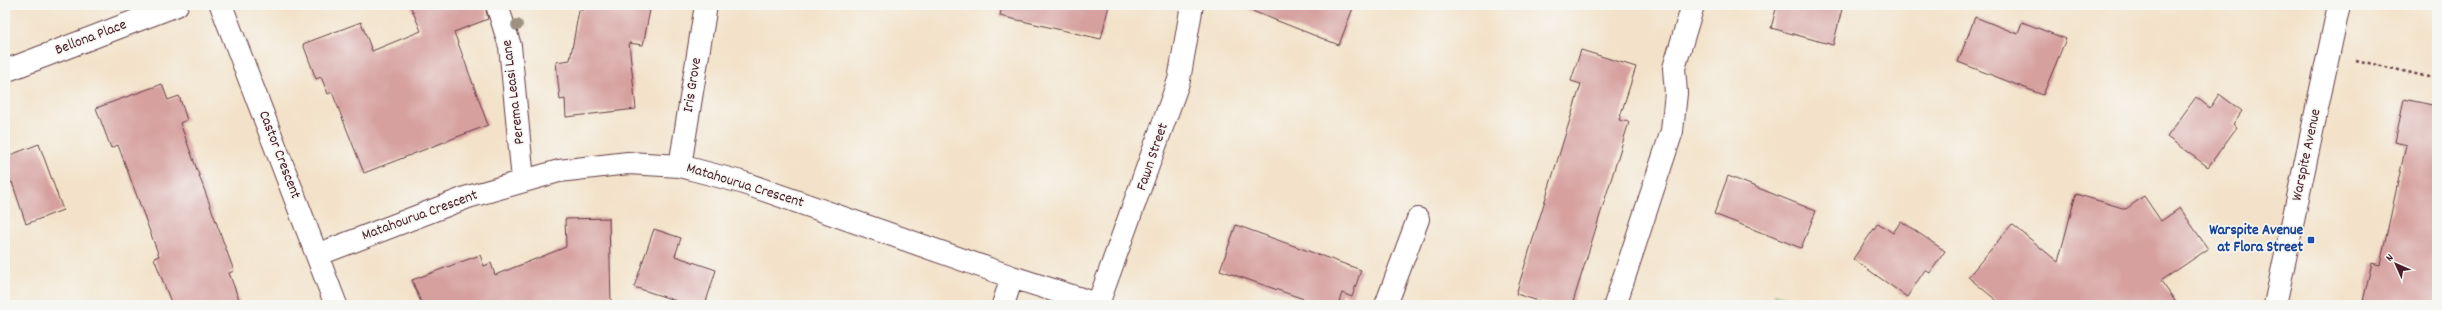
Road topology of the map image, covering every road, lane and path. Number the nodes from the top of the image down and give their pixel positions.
1 (177, 5) edge
2 (221, 5) edge
3 (497, 5) edge
4 (706, 5) edge
5 (1192, 5) edge
6 (2339, 5) edge
7 (1691, 14) edge
8 (2328, 54) junction
9 (5, 71) edge
10 (2437, 79) edge
11 (680, 166) junction
12 (524, 180) junction
13 (1418, 219) dead end
14 (317, 255) junction
15 (1012, 277) junction
16 (336, 305) edge
17 (1002, 305) edge
18 (1099, 305) edge
19 (1386, 305) edge
20 (1615, 305) edge
21 (2275, 305) edge

1 - 9 street, Bellona Place
2 - 14 street, Castor Crescent
3 - 12 street, Perema Leasi Lane
4 - 11 street, Iris Grove
5 - 18 street, Fawn Street
6 - 8 street, Warspite Avenue
7 - 20 street
8 - 10 path
8 - 21 street, Warspite Avenue
11 - 12 street, Matahourua Crescent
11 - 15 street, Matahourua Crescent
12 - 14 street, Matahourua Crescent
13 - 19 street
14 - 16 street, Castor Crescent
15 - 17 street
15 - 18 street, Matahourua Crescent

